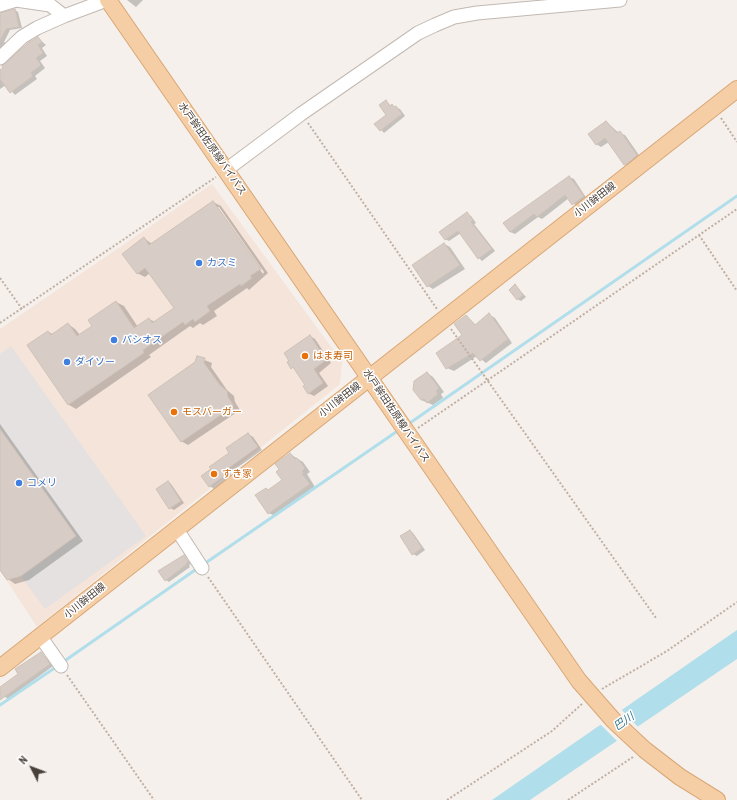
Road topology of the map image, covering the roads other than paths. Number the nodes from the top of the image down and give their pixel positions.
1 (107, 0) edge
2 (620, 0) edge
3 (0, 5) edge
4 (64, 16) junction
5 (0, 58) edge
6 (737, 89) edge
7 (226, 170) junction
8 (369, 377) junction
9 (176, 528) junction
10 (200, 565) road end
11 (40, 636) junction
12 (59, 664) road end
13 (0, 668) edge
14 (717, 800) edge

1 - 4 street
1 - 7 main road, 水戸鉾田佐原線バイパス
2 - 7 street
3 - 4 street
4 - 5 street
6 - 8 main road, 小川鉾田線
7 - 8 main road, 水戸鉾田佐原線バイパス
8 - 9 main road, 小川鉾田線
8 - 14 main road, 水戸鉾田佐原線バイパス
9 - 10 street
9 - 11 main road, 小川鉾田線
11 - 12 street
11 - 13 main road, 小川鉾田線

